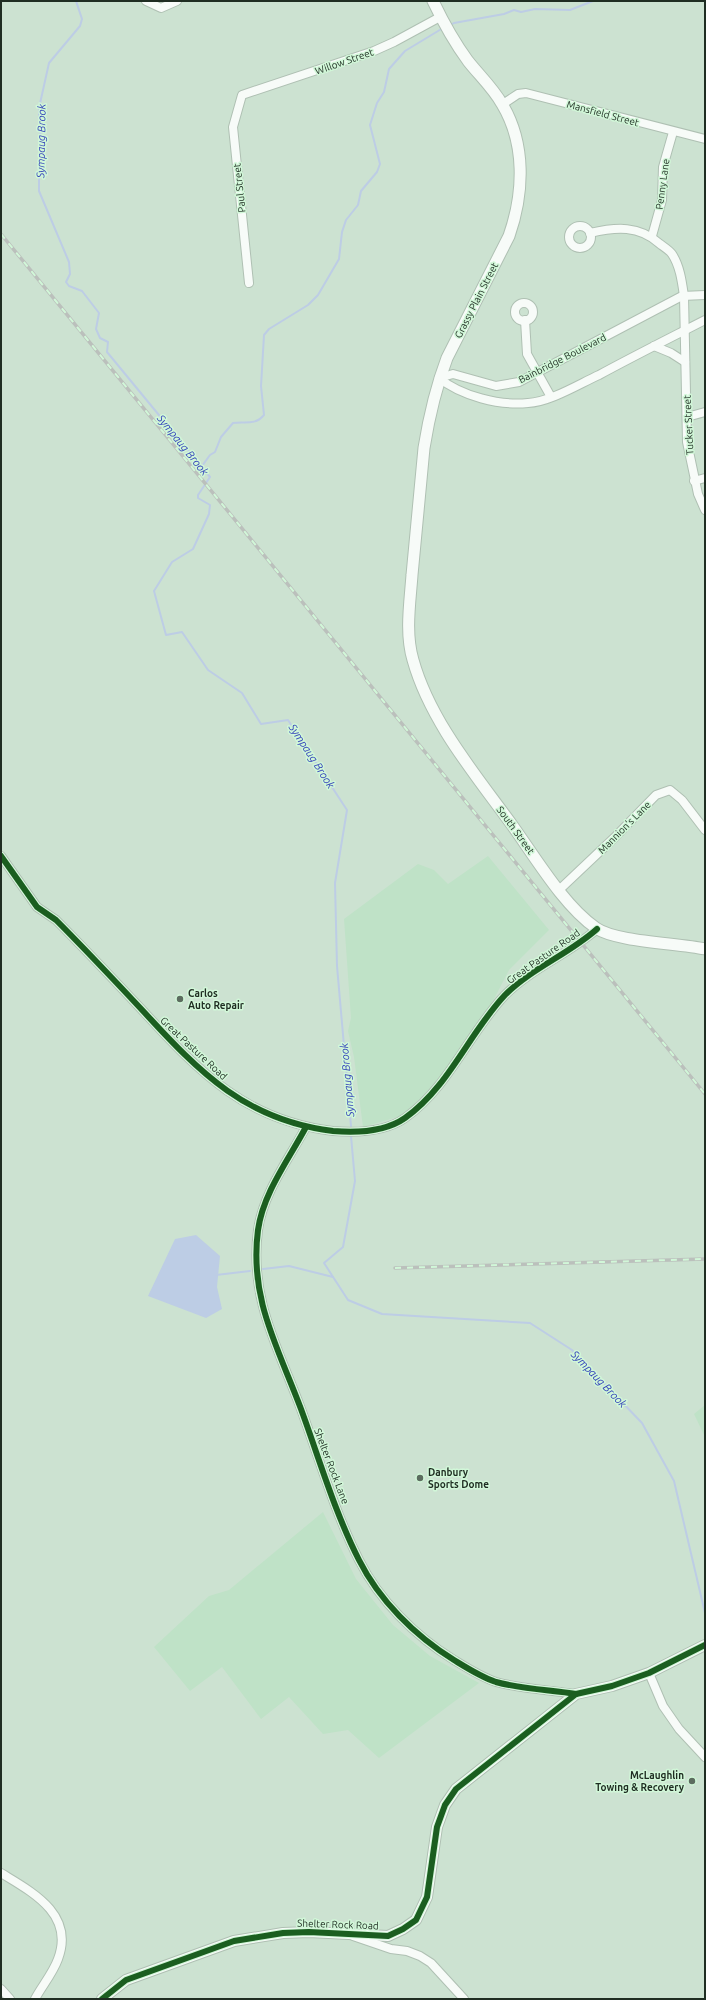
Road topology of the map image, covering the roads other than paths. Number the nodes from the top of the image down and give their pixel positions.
1 (146, 1) edge
2 (178, 1) edge
3 (433, 1) edge
4 (445, 25) junction
5 (242, 95) joint
6 (502, 104) junction
7 (673, 132) junction
8 (705, 139) edge
9 (590, 233) dead end
10 (652, 236) junction
11 (250, 284) dead end
12 (705, 295) edge
13 (684, 296) junction
14 (525, 320) dead end
15 (705, 320) edge
16 (684, 331) junction
17 (654, 346) junction
18 (685, 362) junction
19 (536, 373) junction
20 (439, 378) junction
21 (551, 397) junction
22 (705, 412) edge
23 (687, 417) junction
24 (705, 478) edge
25 (694, 481) junction
26 (705, 510) edge
27 (409, 622) joint
28 (705, 830) edge
29 (1, 856) edge
30 (559, 890) junction
31 (597, 929) junction
32 (705, 949) edge
33 (306, 1127) junction
34 (705, 1645) edge
35 (649, 1673) junction
36 (576, 1694) junction
37 (705, 1757) edge
38 (1, 1873) edge
39 (348, 1935) junction
40 (1, 1989) edge
41 (10, 1999) edge
42 (35, 1999) edge
43 (102, 1999) edge
44 (464, 1999) edge

1 - 2 street
3 - 4 main road, Grassy Plain Street
4 - 5 street, Willow Street
4 - 6 main road, Grassy Plain Street
5 - 11 street, Paul Street
6 - 7 street, Mansfield Street
6 - 20 main road, Grassy Plain Street
7 - 8 street, Mansfield Street
7 - 10 street, Penny Lane
9 - 10 street
10 - 13 street
12 - 13 street, Bainbridge Boulevard
13 - 16 street, Tucker Street
13 - 19 street, Bainbridge Boulevard
14 - 19 street
15 - 16 street
16 - 17 street
16 - 18 street, Tucker Street
17 - 18 street
17 - 21 street
18 - 23 street, Tucker Street
19 - 20 street, Bainbridge Boulevard
19 - 21 street
20 - 21 street
20 - 27 main road, Grassy Plain Street
22 - 23 street
23 - 25 street, Tucker Street
24 - 25 street
25 - 26 street, Tucker Street
27 - 30 main road, South Street
28 - 30 street, Mannion's Lane
29 - 33 street, Great Pasture Road
30 - 31 main road, South Street
31 - 32 main road, South Street
31 - 33 street, Great Pasture Road
33 - 36 street, Shelter Rock Lane
34 - 35 street, Shelter Rock Road
35 - 36 street, Shelter Rock Road
35 - 37 street
36 - 39 street, Shelter Rock Road
38 - 42 street
39 - 43 street, Shelter Rock Road
39 - 44 street
40 - 41 street

